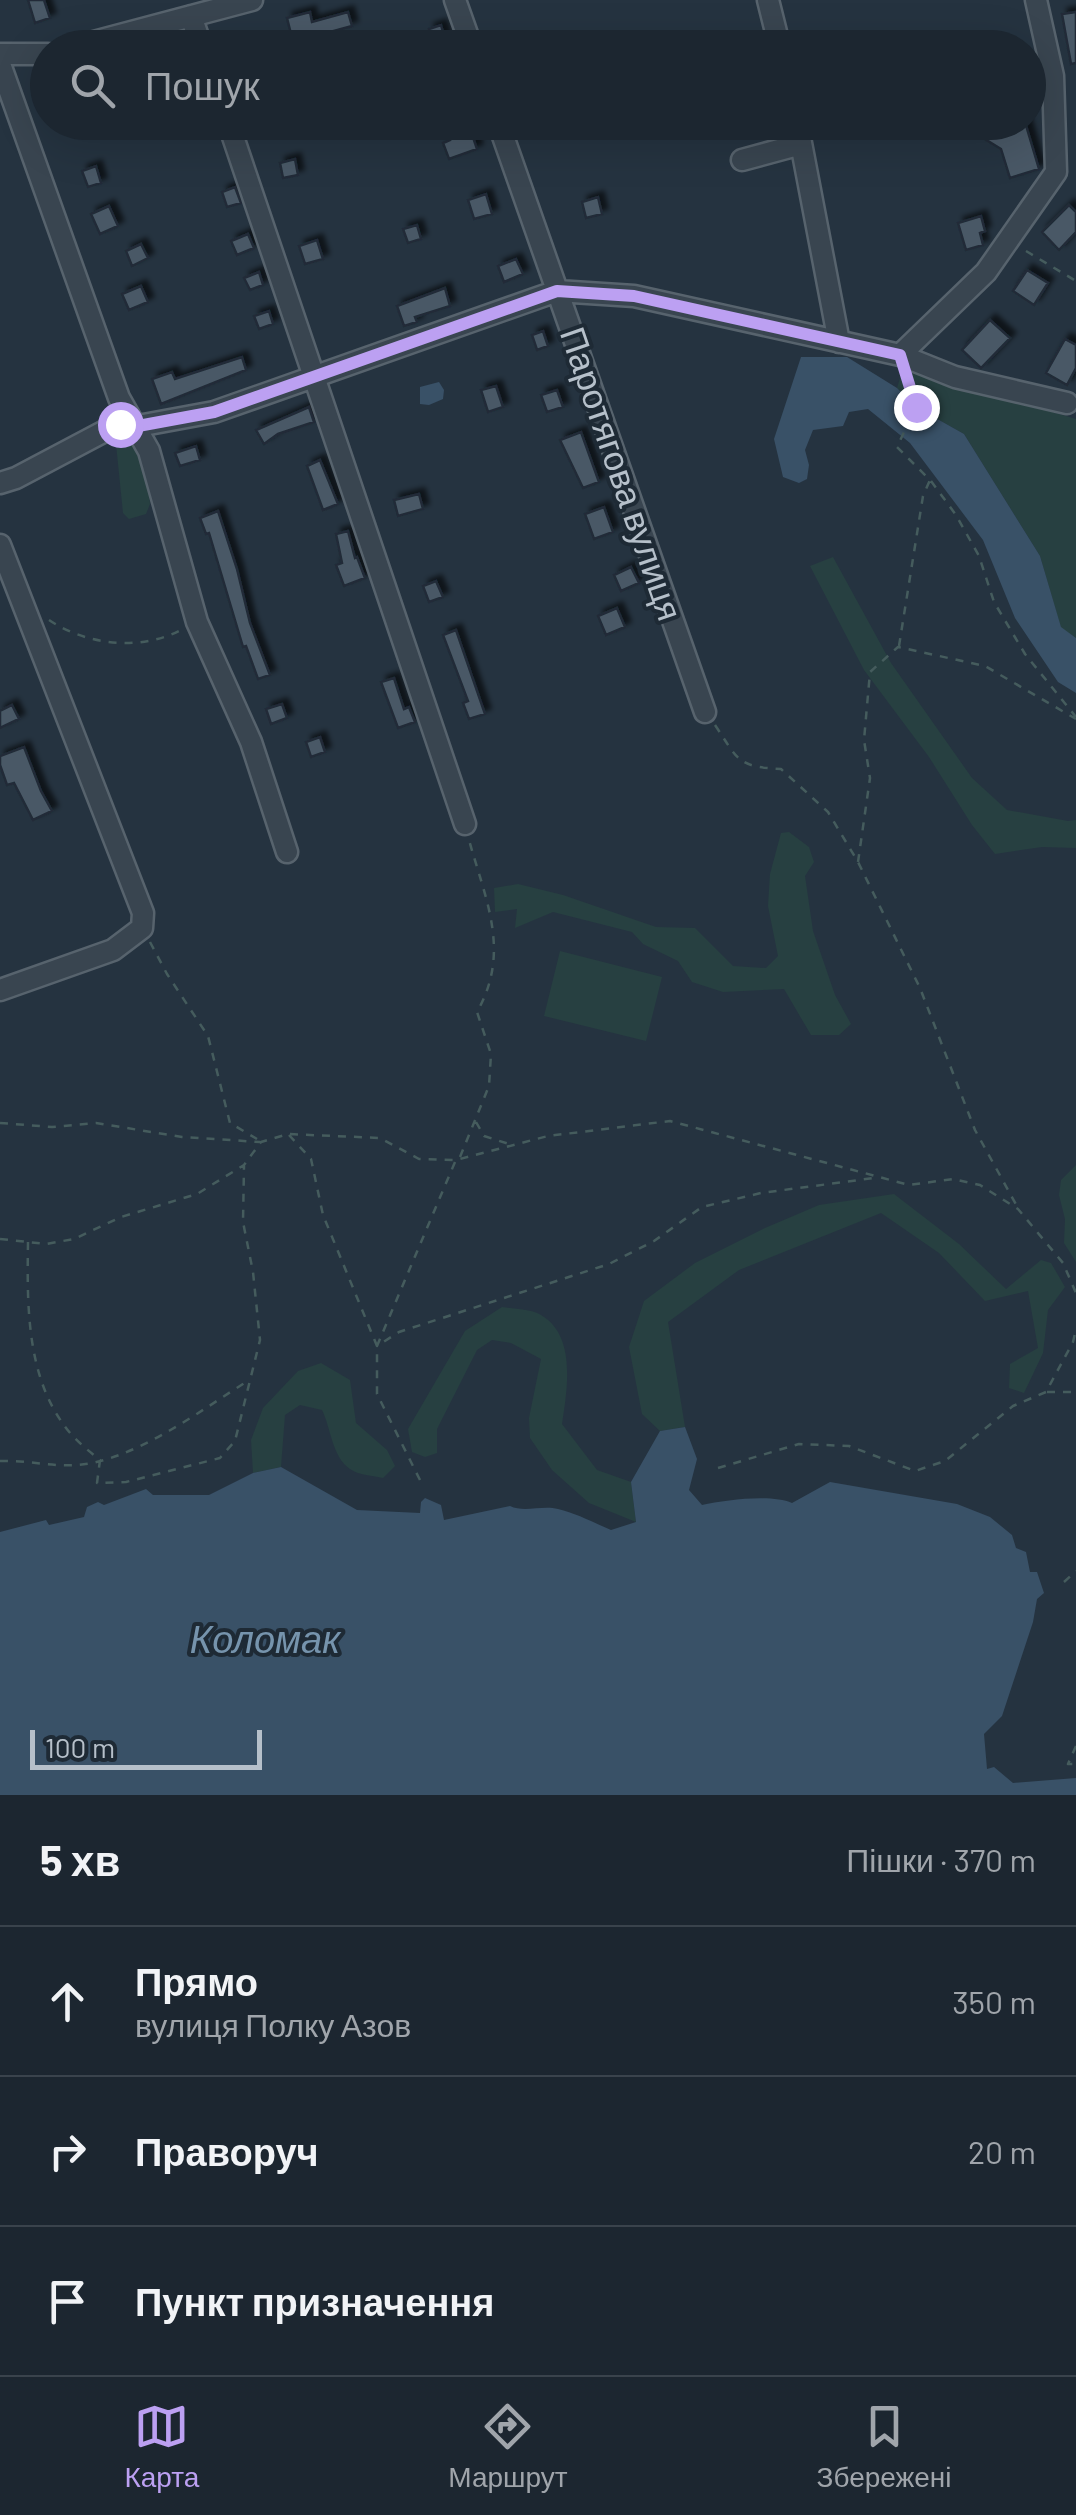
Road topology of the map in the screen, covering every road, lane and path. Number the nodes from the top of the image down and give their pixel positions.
1 (252, 0) edge
2 (455, 0) edge
3 (768, 0) edge
4 (1036, 0) edge
5 (192, 16) junction
6 (139, 30) edge
7 (196, 30) edge
8 (466, 30) edge
9 (776, 30) edge
10 (1043, 30) edge
11 (1046, 42) edge
12 (0, 54) edge
13 (30, 54) edge
14 (0, 64) edge
15 (234, 140) edge
16 (504, 140) edge
17 (801, 140) edge
18 (802, 144) junction
19 (742, 160) dead end
20 (1008, 240) junction
21 (1076, 281) edge
22 (557, 291) junction
23 (839, 342) junction
24 (900, 355) junction
25 (315, 376) junction
26 (1066, 403) dead end
27 (138, 426) junction
28 (930, 480) junction
29 (0, 482) edge
30 (0, 545) edge
31 (42, 616) dead end
32 (197, 622) junction
33 (898, 647) junction
34 (704, 712) joint
35 (1076, 718) edge
36 (465, 824) joint
37 (287, 852) dead end
38 (858, 862) junction
39 (142, 928) junction
40 (0, 990) edge
41 (475, 1121) junction
42 (0, 1122) edge
43 (288, 1134) junction
44 (262, 1142) junction
45 (512, 1145) junction
46 (458, 1159) junction
47 (244, 1165) junction
48 (880, 1177) junction
49 (1018, 1209) junction
50 (0, 1238) edge
51 (28, 1242) junction
52 (1076, 1294) edge
53 (1076, 1329) edge
54 (377, 1346) junction
55 (248, 1381) junction
56 (1046, 1392) junction
57 (1076, 1392) edge
58 (100, 1460) junction
59 (0, 1461) edge
60 (718, 1468) dead end
61 (420, 1480) dead end
62 (1076, 1571) edge
63 (1064, 1582) dead end
64 (1076, 1746) edge
65 (1076, 1764) edge

1 - 5 street
2 - 8 street
3 - 9 street
4 - 10 street
5 - 6 street
5 - 7 street
11 - 20 street
12 - 13 street
14 - 27 street
15 - 25 street
16 - 22 street, Паротягова вулиця
17 - 18 street
18 - 19 street
18 - 23 street
20 - 21 path
20 - 24 street
22 - 23 street
22 - 25 street
22 - 34 street, Паротягова вулиця
23 - 24 street
24 - 26 street
24 - 28 path
25 - 27 street
25 - 36 street
27 - 29 street
27 - 32 street
28 - 33 path
28 - 35 path
30 - 39 street
31 - 32 path
32 - 37 street
33 - 35 path
33 - 38 path
34 - 38 path
36 - 41 path
38 - 49 path
39 - 40 street
39 - 44 path
41 - 45 path
41 - 46 path
42 - 44 path
43 - 44 path
43 - 46 path
43 - 54 path
44 - 47 path
45 - 46 path
45 - 48 path
46 - 54 path
47 - 51 path
47 - 55 path
48 - 49 path
48 - 54 path
49 - 52 path
50 - 51 path
51 - 58 path
53 - 56 path
54 - 61 path
55 - 58 path
55 - 58 path
56 - 57 path
56 - 60 path
58 - 59 path
62 - 63 path
64 - 65 path

